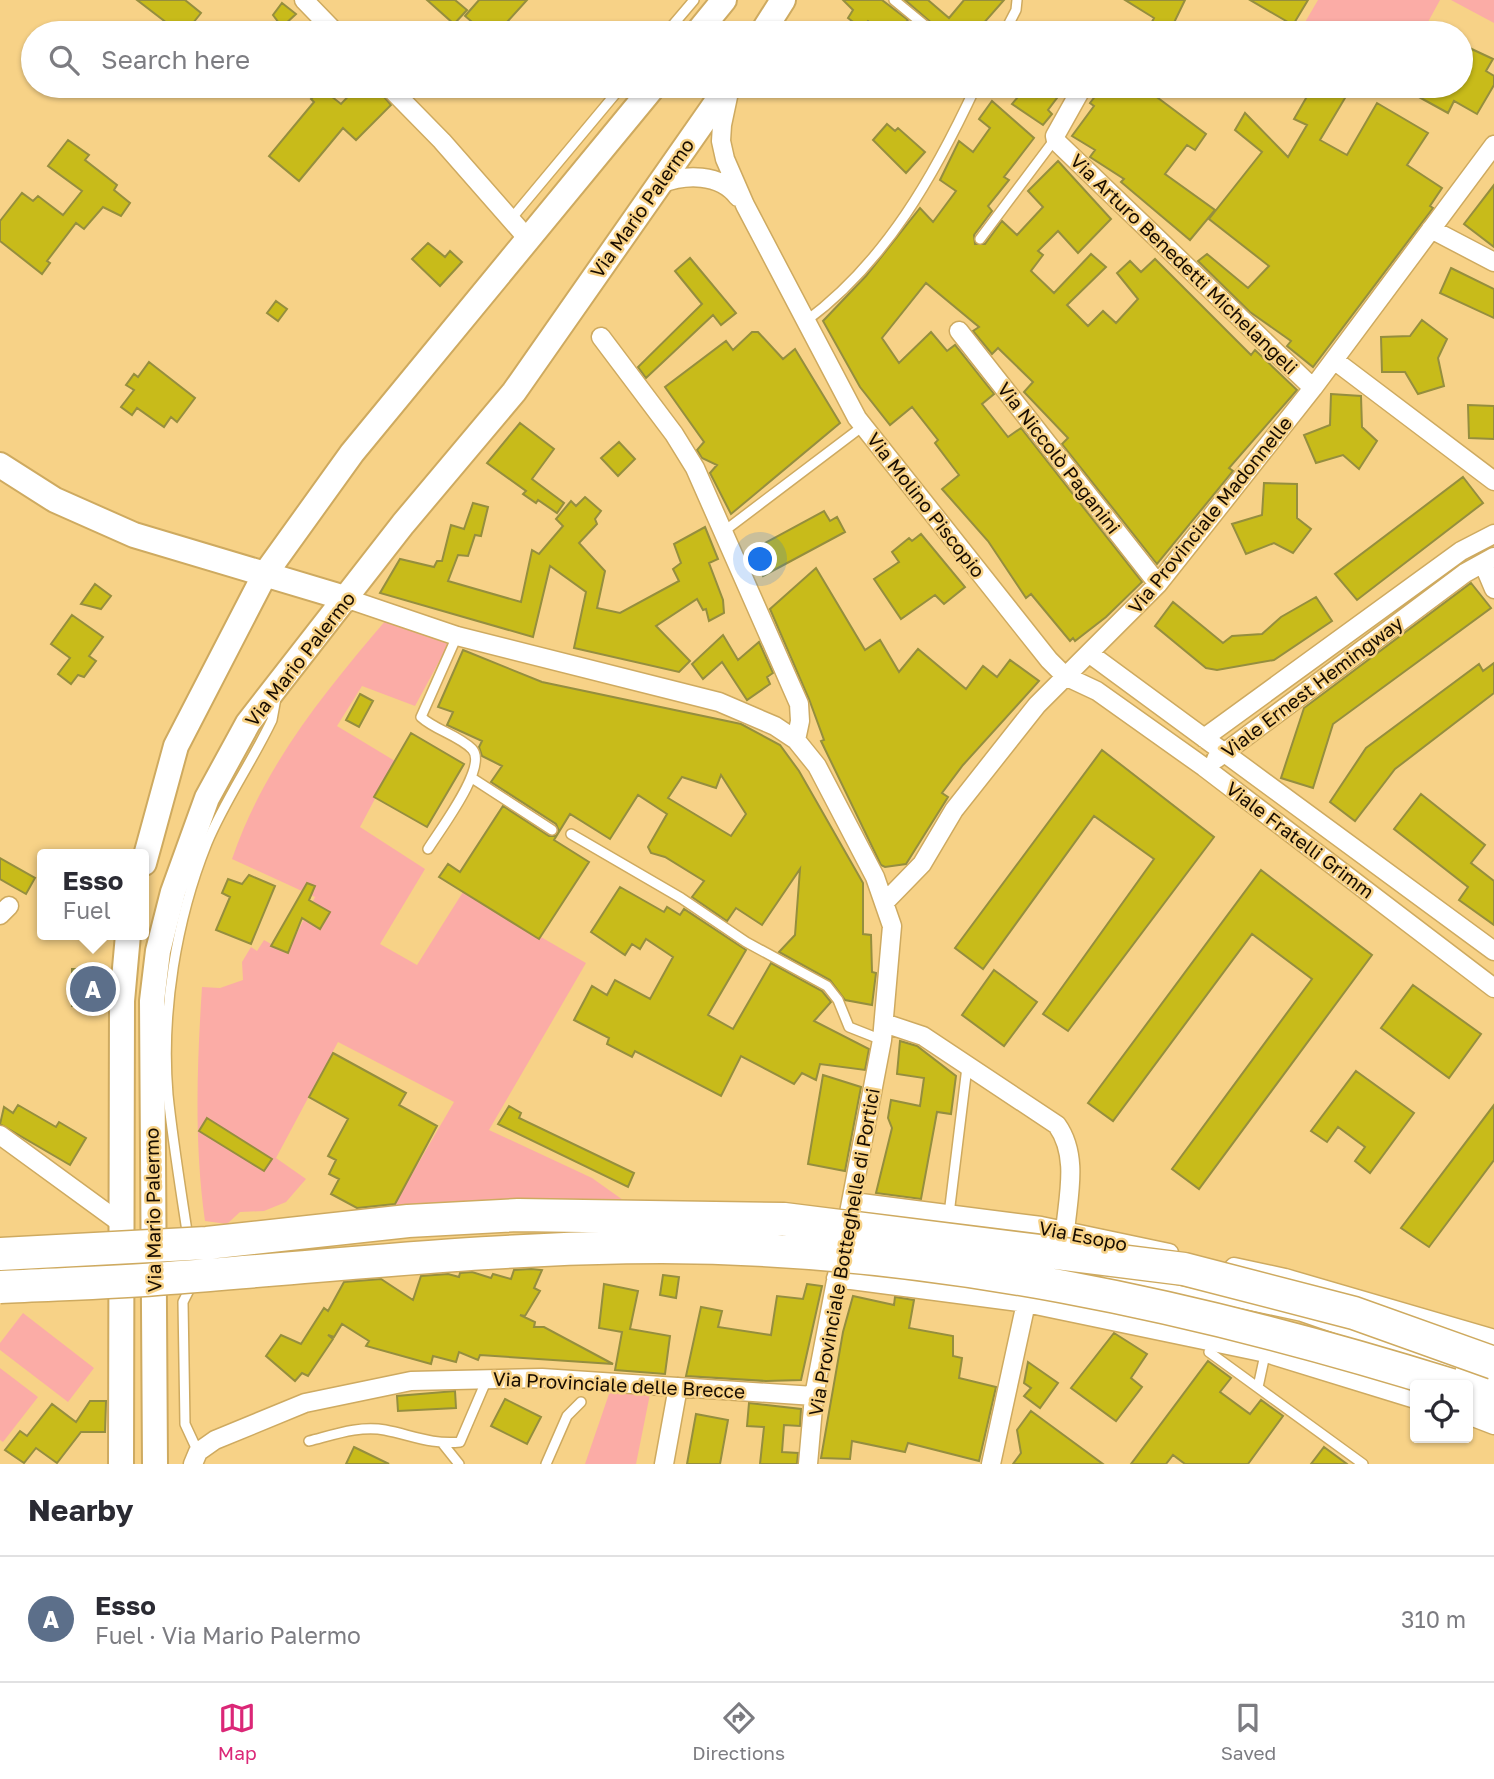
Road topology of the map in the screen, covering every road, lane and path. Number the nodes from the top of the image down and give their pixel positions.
1 (304, 0) edge
2 (694, 0) edge
3 (724, 0) edge
4 (783, 0) edge
5 (894, 0) edge
6 (1017, 0) edge
7 (324, 21) edge
8 (676, 21) edge
9 (707, 21) edge
10 (770, 21) edge
11 (919, 21) edge
12 (1010, 21) edge
13 (400, 98) edge
14 (612, 98) edge
15 (644, 98) edge
16 (721, 98) edge
17 (727, 98) edge
18 (970, 98) edge
19 (1077, 98) edge
20 (1055, 139) junction
21 (1494, 145) edge
22 (660, 184) junction
23 (745, 205) junction
24 (511, 219) junction
25 (1431, 229) junction
26 (528, 239) junction
27 (980, 239) dead end
28 (1494, 262) edge
29 (806, 321) junction
30 (959, 331) dead end
31 (601, 337) dead end
32 (1334, 360) junction
33 (1313, 388) junction
34 (863, 426) junction
35 (0, 465) edge
36 (1494, 481) edge
37 (723, 532) junction
38 (1494, 534) edge
39 (1488, 560) edge
40 (265, 574) junction
41 (1158, 584) junction
42 (1494, 589) edge
43 (348, 599) junction
44 (457, 636) junction
45 (1090, 654) junction
46 (1065, 676) junction
47 (278, 682) junction
48 (1204, 738) junction
49 (796, 740) junction
50 (1224, 753) junction
51 (1204, 767) junction
52 (472, 778) junction
53 (552, 830) dead end
54 (571, 834) dead end
55 (148, 849) edge
56 (428, 849) dead end
57 (885, 902) junction
58 (128, 940) edge
59 (1494, 951) edge
60 (1494, 988) edge
61 (883, 1032) junction
62 (967, 1067) junction
63 (0, 1135) edge
64 (853, 1202) junction
65 (879, 1205) junction
66 (949, 1214) junction
67 (122, 1223) junction
68 (1065, 1231) junction
69 (0, 1254) edge
70 (1091, 1271) dead end
71 (836, 1278) junction
72 (1285, 1278) junction
73 (862, 1281) junction
74 (0, 1287) edge
75 (1026, 1303) junction
76 (1276, 1312) junction
77 (1494, 1339) edge
78 (1209, 1352) dead end
79 (1266, 1353) junction
80 (1494, 1363) edge
81 (487, 1379) junction
82 (1435, 1380) edge
83 (1494, 1383) edge
84 (678, 1387) junction
85 (1258, 1387) junction
86 (1473, 1393) edge
87 (814, 1396) junction
88 (1410, 1397) edge
89 (1494, 1401) edge
90 (581, 1402) dead end
91 (1473, 1417) edge
92 (1494, 1425) edge
93 (309, 1441) dead end
94 (443, 1444) junction
95 (196, 1458) edge
96 (121, 1464) edge
97 (155, 1464) edge
98 (459, 1464) edge
99 (546, 1464) edge
100 (664, 1464) edge
101 (808, 1464) edge
102 (991, 1464) edge
103 (1363, 1464) edge

1 - 7 street
2 - 8 lane
3 - 9 street
4 - 10 street
5 - 11 lane
6 - 12 lane
13 - 24 street
14 - 24 lane
15 - 26 street
16 - 22 street, Via Mario Palermo
17 - 23 street, Via Molino Piscopio
18 - 29 lane
19 - 20 street, Via Arturo Benedetti Michelangeli
20 - 27 lane, Via Arturo Benedetti Michelangeli
20 - 33 street, Via Arturo Benedetti Michelangeli
21 - 25 street, Via Provinciale Madonnelle
22 - 23 street, Via Molino Piscopio
22 - 43 street, Via Mario Palermo
23 - 29 street, Via Molino Piscopio
24 - 26 street
25 - 28 street
25 - 32 street, Via Provinciale Madonnelle
26 - 40 street
29 - 34 street, Via Molino Piscopio
30 - 41 street, Via Niccolò Paganini
31 - 37 street
32 - 33 street, Via Provinciale Madonnelle
32 - 36 street
33 - 41 street, Via Provinciale Madonnelle
34 - 37 lane
34 - 46 street, Via Molino Piscopio
35 - 40 street
37 - 49 street
38 - 48 street, Viale Ernest Hemingway
39 - 42 street
39 - 50 street, Viale Ernest Hemingway
40 - 43 street
40 - 55 street
41 - 45 street, Via Provinciale Madonnelle
43 - 44 street, Via Provinciale Botteghelle di Portici
43 - 47 street, Via Mario Palermo
44 - 49 street, Via Provinciale Botteghelle di Portici
44 - 52 lane
45 - 46 street, Via Provinciale Madonnelle
45 - 48 street, Viale Fratelli Grimm
46 - 51 street, Viale Fratelli Grimm
46 - 57 street, Via Provinciale Madonnelle
47 - 95 lane
47 - 97 street, Via Mario Palermo
48 - 50 street, Viale Fratelli Grimm
48 - 51 street, Viale Ernest Hemingway
49 - 57 street, Via Provinciale Botteghelle di Portici
50 - 51 street, Viale Ernest Hemingway
50 - 59 street, Viale Fratelli Grimm
51 - 60 street, Viale Fratelli Grimm
52 - 53 lane
52 - 56 lane
54 - 61 lane
57 - 61 street, Via Provinciale Botteghelle di Portici
58 - 67 street, Via Mario Palermo
61 - 62 street
61 - 64 street, Via Provinciale Botteghelle di Portici
62 - 66 lane
62 - 68 street
63 - 67 street
64 - 65 street, Via Esopo
64 - 71 street, Via Provinciale Botteghelle di Portici
65 - 66 street, Via Esopo
65 - 73 lane
66 - 68 street, Via Esopo
67 - 96 street, Via Mario Palermo
68 - 72 street, Via Esopo
69 - 80 highway, bridge
70 - 76 lane, Via Esopo
71 - 73 street
71 - 87 street, Via Provinciale Botteghelle di Portici
72 - 76 lane
72 - 77 street, Via Esopo
73 - 75 street
74 - 82 highway, bridge
75 - 79 street
75 - 102 street
76 - 79 lane
76 - 83 lane, Via Esopo
78 - 85 lane
79 - 85 lane
79 - 88 street
81 - 84 street, Via Provinciale delle Brecce
81 - 94 lane
81 - 95 street, Via Provinciale delle Brecce
84 - 87 street, Via Provinciale delle Brecce
84 - 100 street
85 - 103 lane
86 - 89 highway
87 - 101 street, Via Provinciale Botteghelle di Portici
90 - 99 lane
91 - 92 street
93 - 94 lane
94 - 98 lane

